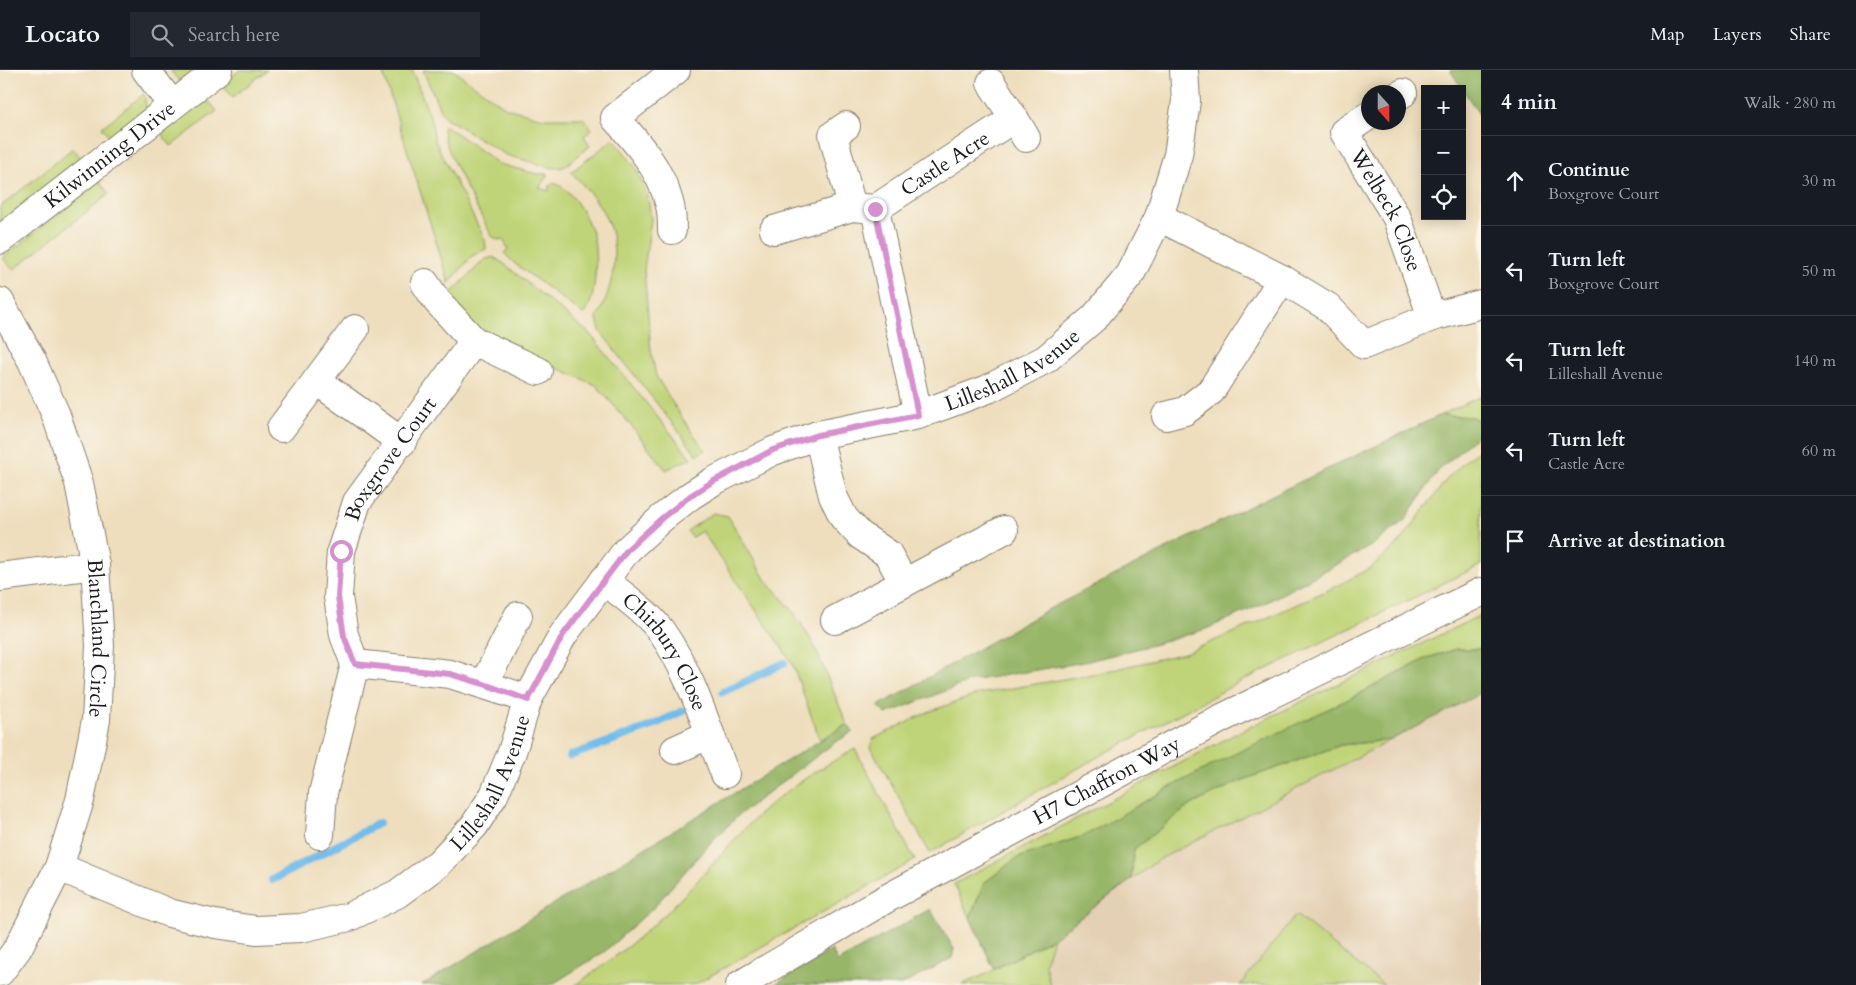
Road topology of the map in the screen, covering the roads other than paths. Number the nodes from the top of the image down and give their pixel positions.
1 (146, 70) edge
2 (218, 70) edge
3 (676, 70) edge
4 (1184, 70) edge
5 (992, 83) dead end
6 (172, 105) junction
7 (1361, 121) edge
8 (846, 126) dead end
9 (864, 208) junction
10 (1159, 217) junction
11 (672, 230) dead end
12 (774, 230) dead end
13 (0, 240) edge
14 (1282, 279) junction
15 (425, 283) dead end
16 (0, 302) edge
17 (1481, 304) edge
18 (1432, 317) junction
19 (355, 329) dead end
20 (474, 341) junction
21 (538, 371) dead end
22 (317, 381) junction
23 (918, 415) junction
24 (1166, 416) dead end
25 (281, 428) dead end
26 (818, 435) junction
27 (402, 442) junction
28 (1004, 530) dead end
29 (95, 565) junction
30 (0, 577) edge
31 (604, 580) junction
32 (904, 583) junction
33 (1481, 592) edge
34 (518, 616) dead end
35 (835, 620) dead end
36 (355, 664) junction
37 (484, 684) junction
38 (528, 700) junction
39 (710, 734) junction
40 (675, 750) dead end
41 (725, 774) dead end
42 (320, 835) dead end
43 (59, 867) junction
44 (0, 972) edge
45 (740, 985) edge

1 - 6 street
2 - 6 street, Kilwinning Drive
3 - 11 street
4 - 10 street, Lilleshall Avenue
5 - 9 street, Castle Acre
6 - 13 street, Kilwinning Drive
7 - 18 street, Welbeck Close
8 - 9 street
9 - 12 street
9 - 23 street, Castle Acre
10 - 14 street
10 - 23 street, Lilleshall Avenue
14 - 18 street
14 - 24 street
15 - 20 street
16 - 29 street, Blanchland Circle
17 - 18 street
19 - 22 street
20 - 21 street
20 - 27 street, Boxgrove Court
22 - 25 street
22 - 27 street
23 - 26 street, Lilleshall Avenue
26 - 31 street, Lilleshall Avenue
26 - 32 street
27 - 36 street, Boxgrove Court
28 - 32 street
29 - 30 street
29 - 43 street, Blanchland Circle
31 - 38 street, Lilleshall Avenue
31 - 39 street, Chirbury Close
32 - 35 street
33 - 45 street, H7 Chaffron Way
34 - 37 street
36 - 37 street
36 - 42 street
37 - 38 street
38 - 43 street, Lilleshall Avenue
39 - 40 street, Chirbury Close
39 - 41 street, Chirbury Close
43 - 44 street, Blanchland Circle

